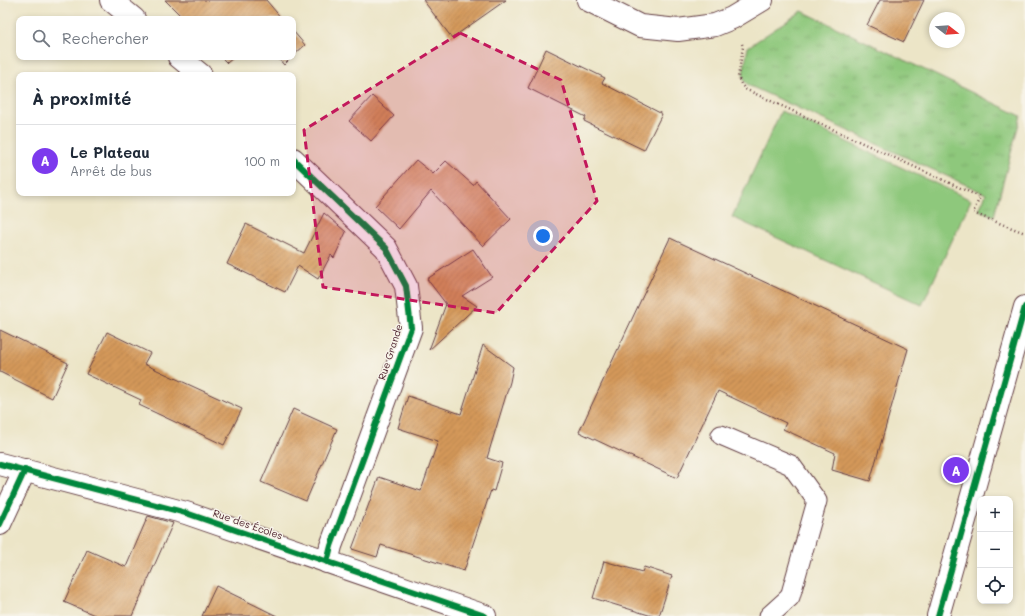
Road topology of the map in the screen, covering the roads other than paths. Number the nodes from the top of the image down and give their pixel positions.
1 (111, 0) edge
2 (588, 0) edge
3 (762, 0) edge
4 (130, 16) edge
5 (183, 60) edge
6 (197, 72) edge
7 (296, 162) edge
8 (1025, 307) edge
9 (721, 435) dead end
10 (0, 464) edge
11 (25, 470) junction
12 (0, 524) edge
13 (327, 562) junction
14 (485, 616) edge
15 (769, 616) edge
16 (938, 616) edge

1 - 4 street
2 - 3 street
5 - 6 street
7 - 13 street, Rue Grande
8 - 16 street
9 - 15 lane
10 - 11 street, Rue des Écoles
11 - 12 street
11 - 13 street, Rue des Écoles
13 - 14 street, Rue des Écoles

